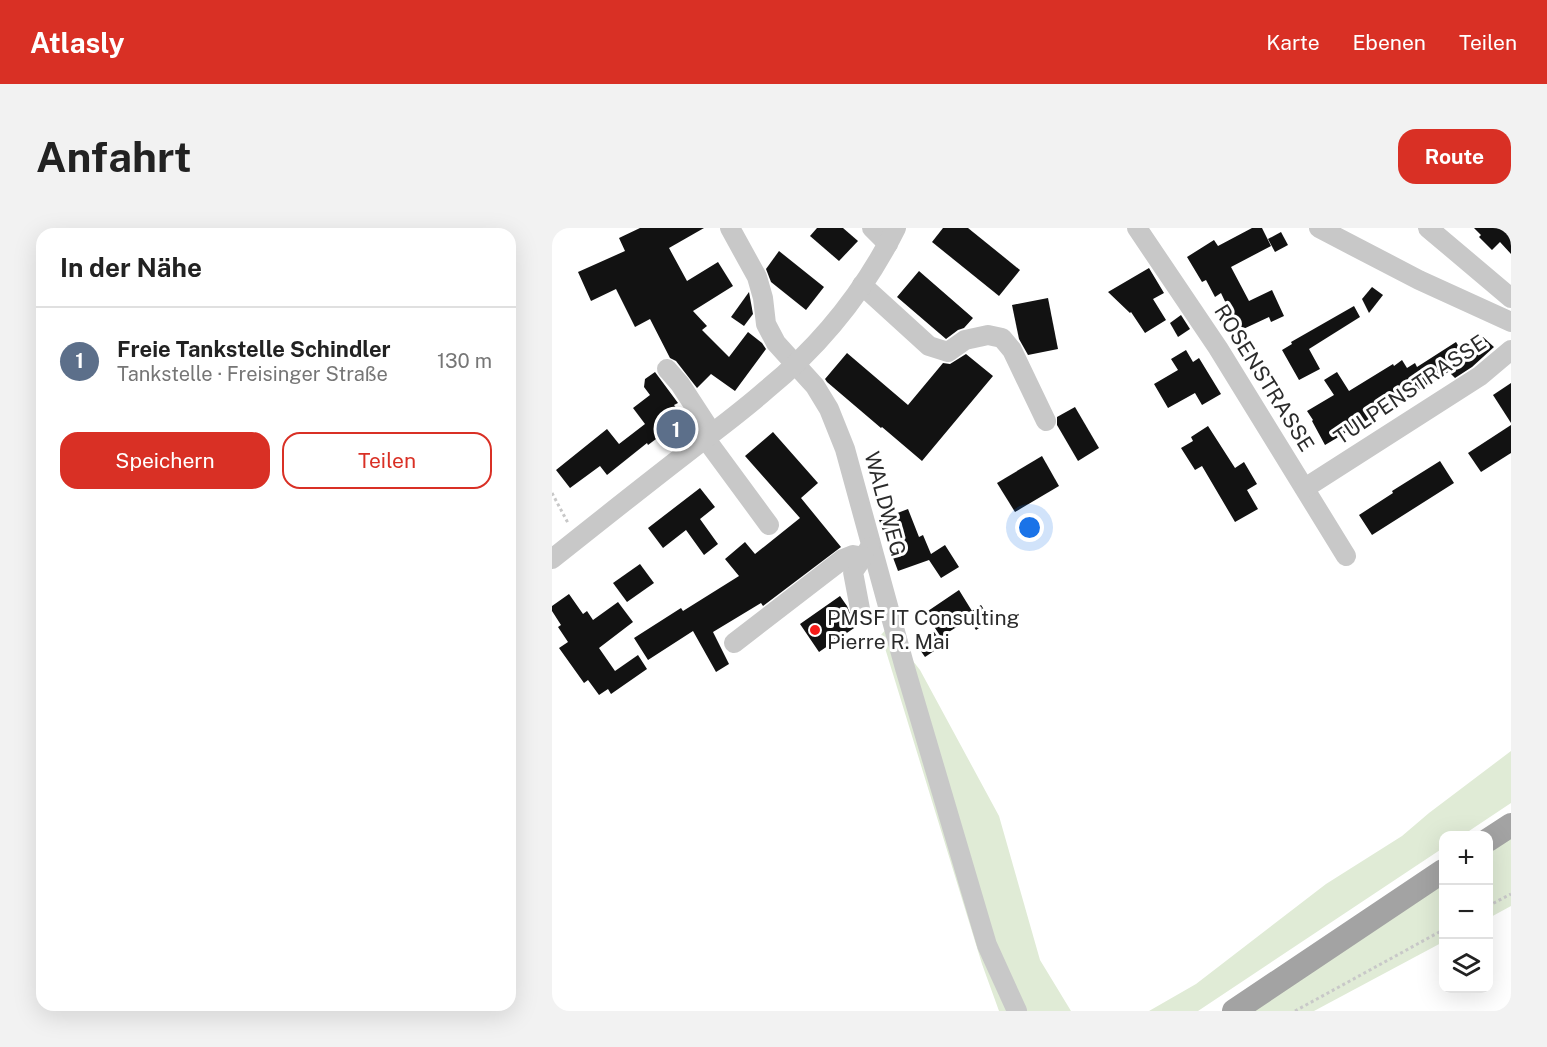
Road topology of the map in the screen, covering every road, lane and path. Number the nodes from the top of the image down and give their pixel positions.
1 (730, 228) edge
2 (872, 228) edge
3 (1137, 228) edge
4 (1319, 228) edge
5 (1428, 228) edge
6 (892, 236) edge
7 (862, 285) junction
8 (1511, 298) edge
9 (1511, 322) edge
10 (1511, 350) edge
11 (795, 364) junction
12 (667, 369) dead end
13 (1046, 421) dead end
14 (709, 436) junction
15 (1305, 488) junction
16 (552, 493) edge
17 (568, 523) dead end
18 (769, 525) dead end
19 (867, 551) junction
20 (1346, 556) dead end
21 (552, 559) edge
22 (860, 609) dead end
23 (734, 643) dead end
24 (1511, 825) edge
25 (1493, 837) edge
26 (1439, 874) edge
27 (1511, 894) edge
28 (1493, 903) edge
29 (1439, 932) edge
30 (1017, 1011) edge
31 (1234, 1011) edge
32 (1295, 1011) edge

1 - 11 street, WALDWEG
2 - 6 street
3 - 15 street, ROSENSTRASSE
4 - 9 street
5 - 8 street
6 - 7 street
7 - 11 street
7 - 13 street
10 - 15 street, TULPENSTRASSE
11 - 14 street
11 - 19 street, WALDWEG
12 - 14 street
14 - 18 street
14 - 21 street
15 - 20 street, ROSENSTRASSE
16 - 17 path
19 - 22 street
19 - 23 street
19 - 30 street, WALDWEG
24 - 25 main road
26 - 31 main road
27 - 28 path
29 - 32 path

